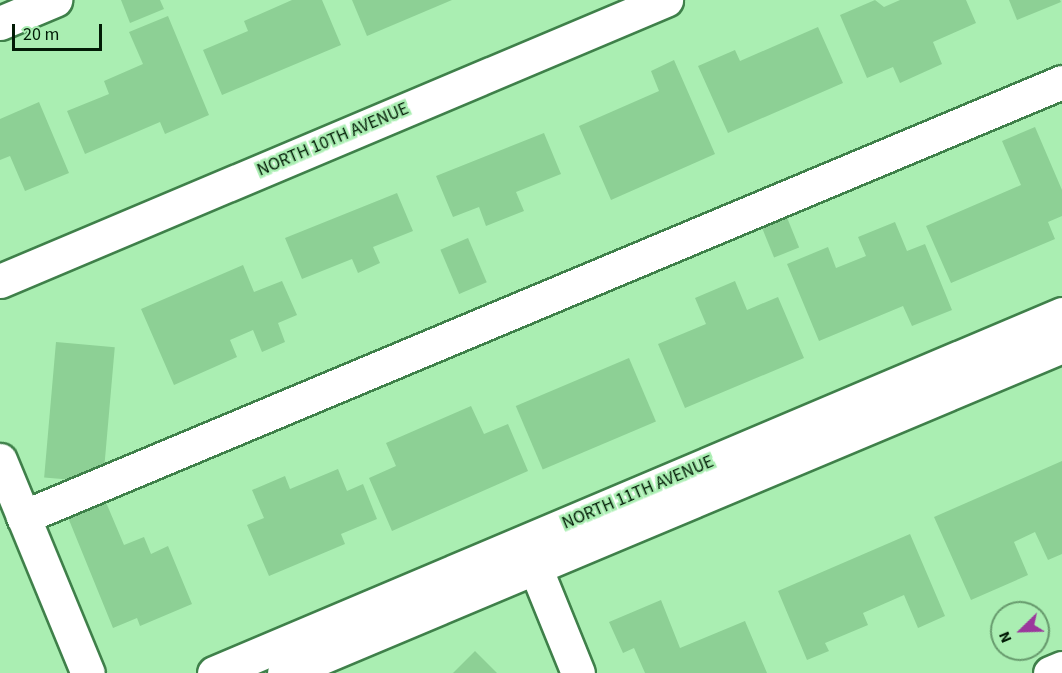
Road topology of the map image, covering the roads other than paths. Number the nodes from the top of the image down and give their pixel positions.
1 (55, 0) edge
2 (666, 0) edge
3 (0, 23) edge
4 (1062, 82) edge
5 (0, 280) edge
6 (1062, 314) edge
7 (1062, 346) edge
8 (0, 460) edge
9 (23, 518) junction
10 (536, 567) junction
11 (1062, 668) edge
12 (88, 673) edge
13 (214, 673) edge
14 (284, 673) edge
15 (578, 673) edge
16 (1050, 673) edge

1 - 3 street
2 - 5 street, NORTH 10TH AVENUE
4 - 9 street
6 - 13 street, NORTH 11TH AVENUE
7 - 10 street, NORTH 11TH AVENUE
8 - 9 street
9 - 12 street
10 - 14 street, NORTH 11TH AVENUE
10 - 15 street
11 - 16 street

